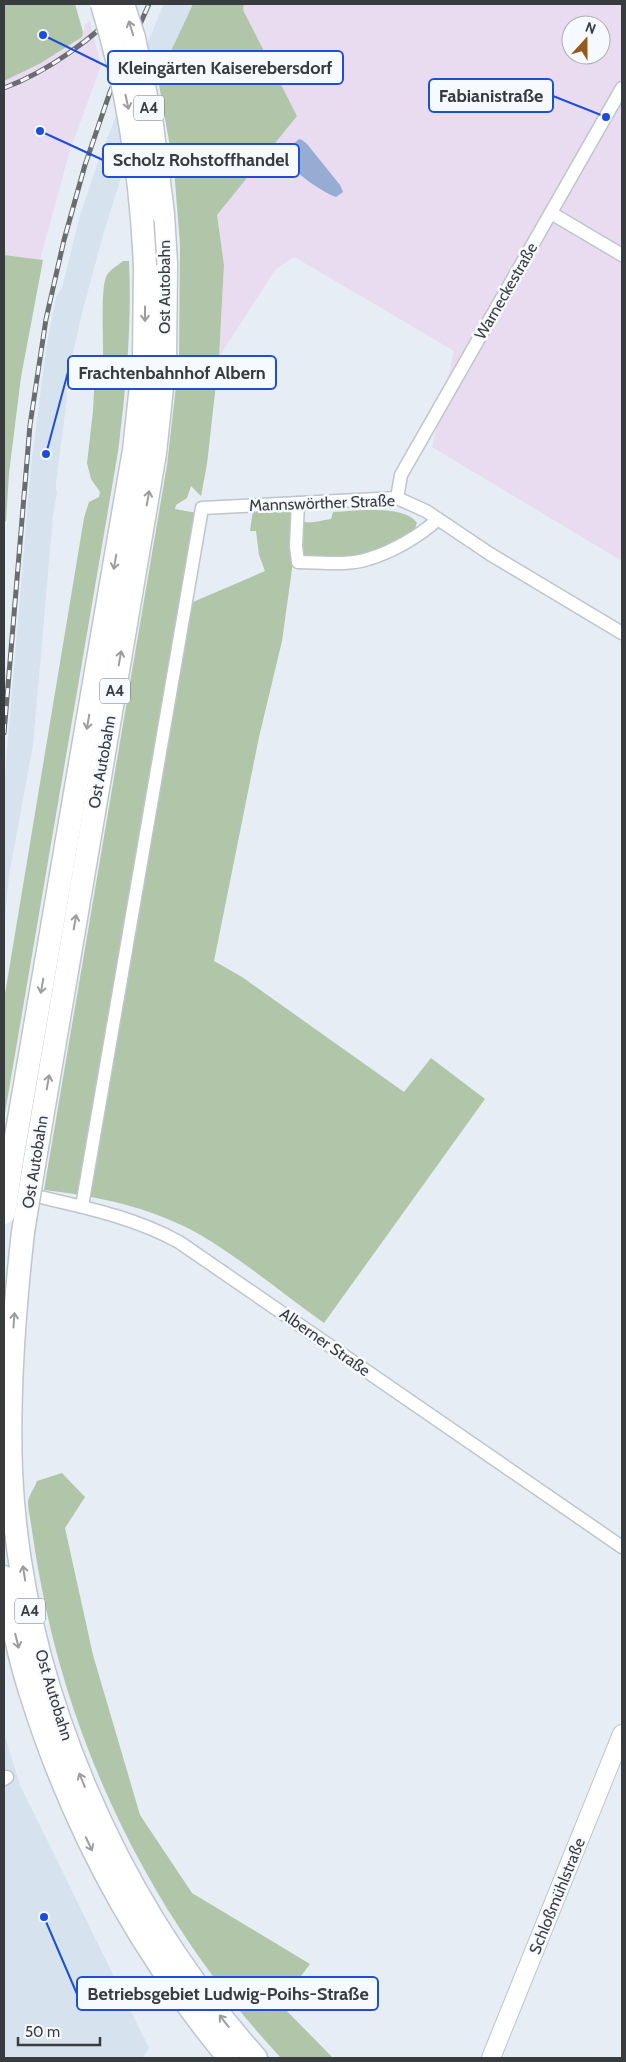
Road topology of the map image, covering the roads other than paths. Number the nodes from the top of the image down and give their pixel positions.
1 (102, 4) edge
2 (123, 4) edge
3 (622, 88) edge
4 (551, 213) junction
5 (622, 255) edge
6 (397, 498) junction
7 (298, 503) junction
8 (438, 519) junction
9 (622, 633) edge
10 (23, 1162) junction
11 (4, 1188) edge
12 (82, 1206) junction
13 (4, 1213) edge
14 (622, 1547) edge
15 (4, 1577) edge
16 (622, 1734) edge
17 (228, 2058) edge
18 (256, 2058) edge
19 (491, 2058) edge

1 -> 10 highway, Ost Autobahn / A4, bridge
10 -> 2 highway, Ost Autobahn / A4, bridge
3 - 4 street, Warneckestraße
4 - 5 street
4 - 6 street, Warneckestraße
6 - 7 street, Mannswörther Straße
6 - 8 street, Mannswörther Straße
7 - 8 street
7 - 12 street, Mannswörther Straße
8 - 9 street, Mannswörther Straße
10 - 13 highway, Ost Autobahn / A4, bridge
18 -> 10 highway, Ost Autobahn / A4, bridge
11 - 12 street, Alberner Straße
12 - 14 street, Alberner Straße
15 -> 17 highway, Ost Autobahn / A4
16 - 19 street, Schloßmühlstraße

